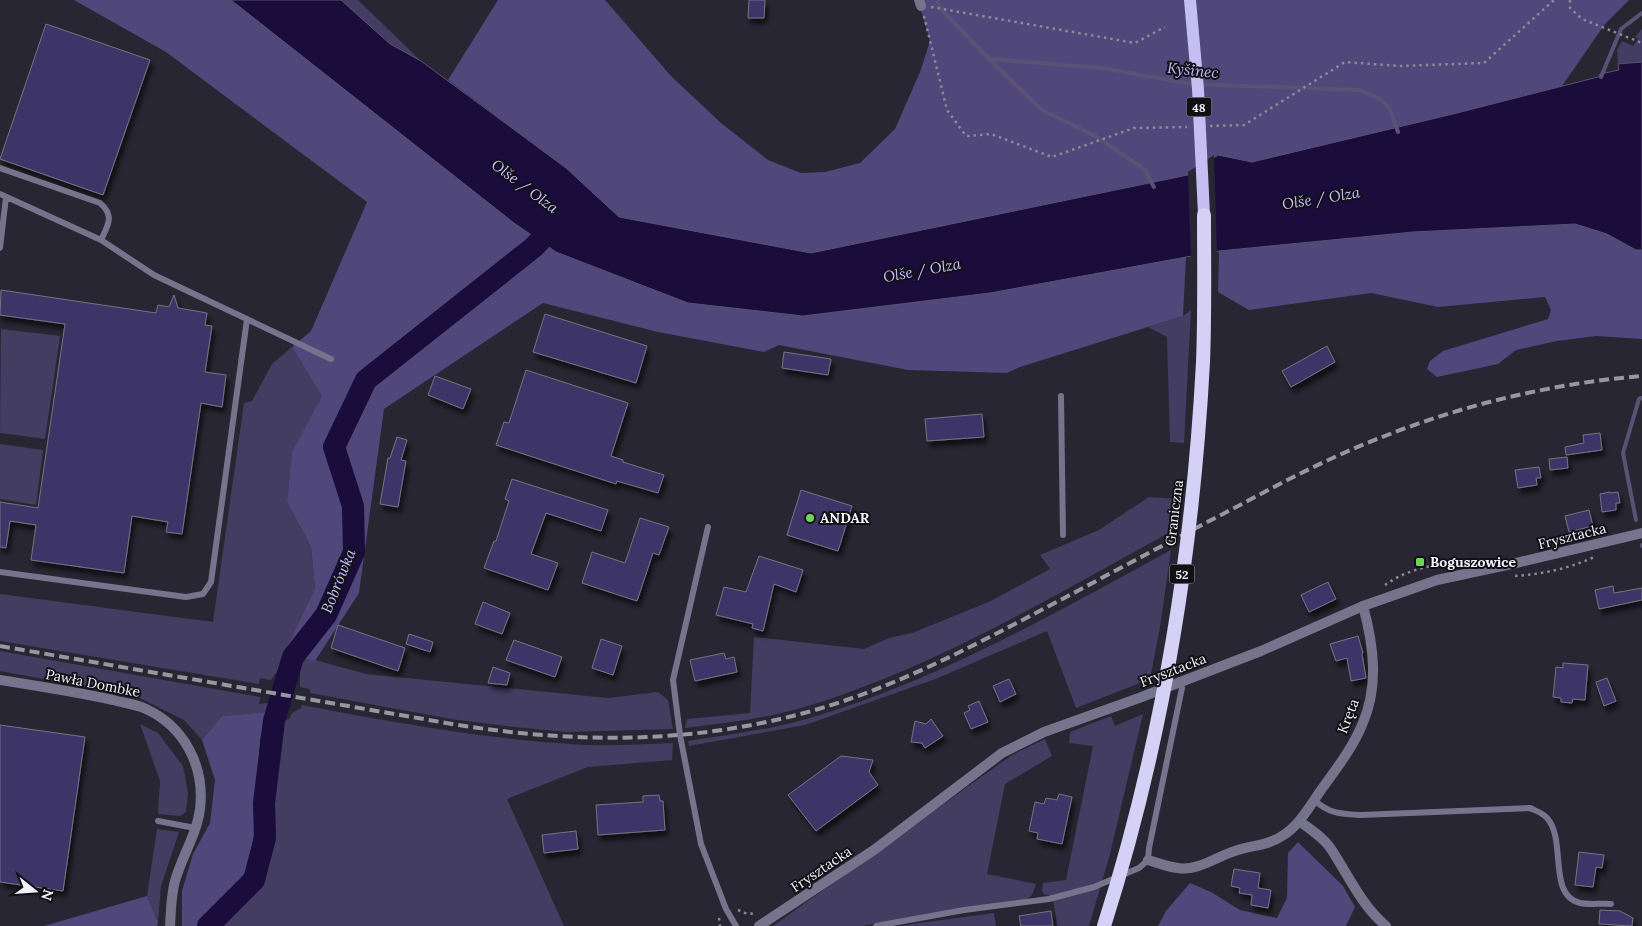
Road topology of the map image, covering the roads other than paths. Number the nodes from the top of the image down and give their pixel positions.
1 (1190, 0) edge
2 (0, 168) edge
3 (3, 195) edge
4 (1204, 215) joint
5 (101, 240) junction
6 (0, 248) edge
7 (247, 319) junction
8 (331, 359) dead end
9 (1061, 396) dead end
10 (708, 527) dead end
11 (1642, 533) edge
12 (1063, 535) dead end
13 (0, 572) edge
14 (1363, 606) junction
15 (0, 680) edge
16 (1181, 682) junction
17 (1314, 800) junction
18 (158, 821) dead end
19 (1299, 821) junction
20 (195, 828) junction
21 (1148, 860) junction
22 (1612, 904) dead end
23 (170, 926) edge
24 (736, 926) edge
25 (759, 926) edge
26 (876, 926) edge
27 (1104, 926) edge
28 (1386, 926) edge

1 - 4 main road, 48, bridge
2 - 5 lane
3 - 5 lane
3 - 6 lane
4 - 27 highway, Graniczna / 52, bridge
5 - 7 lane
7 - 8 lane
7 - 13 lane
9 - 12 lane
10 - 24 lane
11 - 14 street, Frysztacka
14 - 16 street, Frysztacka
14 - 17 street, Kręta
15 - 20 street, Pawła Dombke
16 - 21 lane
16 - 25 street, Frysztacka
17 - 19 street, Kręta
17 - 22 lane
18 - 20 lane
19 - 21 street, Kręta
19 - 28 street
20 - 23 street, Pawła Dombke
21 - 26 lane

